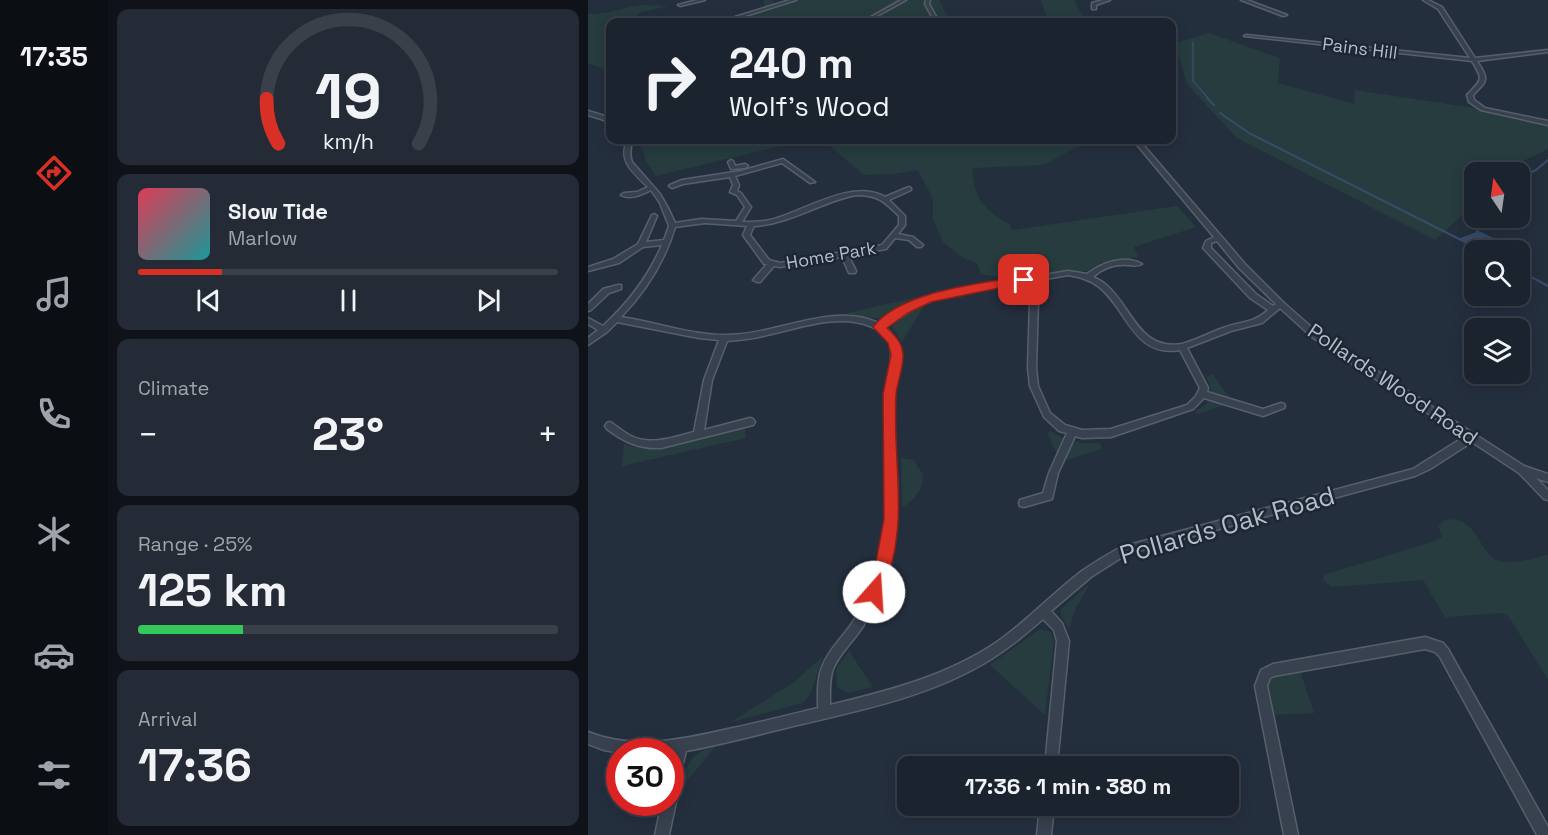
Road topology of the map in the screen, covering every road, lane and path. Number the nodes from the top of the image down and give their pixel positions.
1 (705, 0) edge
2 (794, 0) edge
3 (904, 0) edge
4 (928, 0) edge
5 (1108, 0) edge
6 (1243, 0) edge
7 (1426, 0) edge
8 (1444, 0) edge
9 (680, 6) dead end
10 (1094, 8) dead end
11 (1440, 8) junction
12 (1285, 15) dead end
13 (737, 17) dead end
14 (871, 18) edge
15 (935, 18) edge
16 (1246, 36) dead end
17 (1548, 51) edge
18 (1473, 60) junction
19 (588, 113) edge
20 (606, 119) edge
21 (1548, 123) edge
22 (627, 144) edge
23 (1139, 144) edge
24 (731, 162) dead end
25 (743, 169) junction
26 (732, 175) junction
27 (812, 182) dead end
28 (672, 186) dead end
29 (652, 187) junction
30 (909, 189) dead end
31 (624, 195) dead end
32 (885, 199) junction
33 (654, 216) dead end
34 (738, 223) junction
35 (751, 224) junction
36 (672, 226) junction
37 (895, 236) junction
38 (1218, 238) junction
39 (668, 242) junction
40 (641, 245) junction
41 (919, 245) dead end
42 (844, 254) junction
43 (772, 263) junction
44 (1138, 264) dead end
45 (588, 269) edge
46 (852, 271) dead end
47 (1089, 276) junction
48 (757, 279) dead end
49 (1024, 280) junction
50 (618, 286) dead end
51 (1281, 305) junction
52 (589, 307) edge
53 (1272, 309) junction
54 (615, 319) junction
55 (588, 321) edge
56 (879, 327) junction
57 (604, 330) junction
58 (724, 338) junction
59 (588, 342) edge
60 (1182, 347) junction
61 (1203, 393) junction
62 (1281, 406) dead end
63 (750, 422) dead end
64 (610, 426) dead end
65 (1072, 432) junction
66 (698, 435) junction
67 (1472, 437) junction
68 (1522, 470) junction
69 (1548, 478) edge
70 (1548, 496) edge
71 (1024, 502) dead end
72 (1044, 612) junction
73 (824, 712) junction
74 (588, 738) edge
75 (606, 743) edge
76 (684, 744) edge
77 (1052, 756) edge
78 (666, 816) edge
79 (1046, 816) edge
80 (662, 835) edge
81 (1044, 835) edge
82 (1291, 835) edge
83 (1545, 835) edge

1 - 9 street
2 - 13 street
3 - 14 street
4 - 15 street
5 - 10 street
6 - 12 street
7 - 8 street
7 - 11 street
8 - 11 street
11 - 18 street
16 - 18 street, Pains Hill
17 - 18 street, Pains Hill
18 - 21 street
19 - 20 street
22 - 29 street
23 - 38 street, Pollards Wood Road
24 - 25 street
25 - 26 street
25 - 27 street
26 - 28 street
26 - 34 street
29 - 31 street
29 - 36 street
30 - 32 street
32 - 35 street
32 - 37 street, Home Park
33 - 40 street
34 - 35 street
34 - 36 street
35 - 43 street, Home Park
36 - 39 street
37 - 41 street
37 - 42 street, Home Park
38 - 51 street, Pollards Wood Road
38 - 53 street
39 - 40 street
39 - 54 street
40 - 45 street
42 - 43 street, Home Park
42 - 46 street
43 - 48 street
44 - 47 street
47 - 49 street
47 - 60 street
49 - 56 street
49 - 65 street
50 - 52 street
51 - 53 street
51 - 67 street, Pollards Wood Road
53 - 60 street
54 - 57 street
54 - 58 street
55 - 57 street
56 - 58 street
56 - 73 street
57 - 59 street
58 - 66 street
60 - 61 street
61 - 62 street
61 - 65 street
63 - 66 street
64 - 66 street
65 - 71 street
67 - 68 street, Pollards Wood Road
67 - 72 street, Pollards Oak Road
68 - 69 street
68 - 70 street, Pollards Wood Road
72 - 73 street, Pollards Oak Road
72 - 77 street
73 - 76 street, Pollards Oak Road
74 - 75 street, Pollards Oak Road
78 - 80 street
79 - 81 street
82 - 83 street

